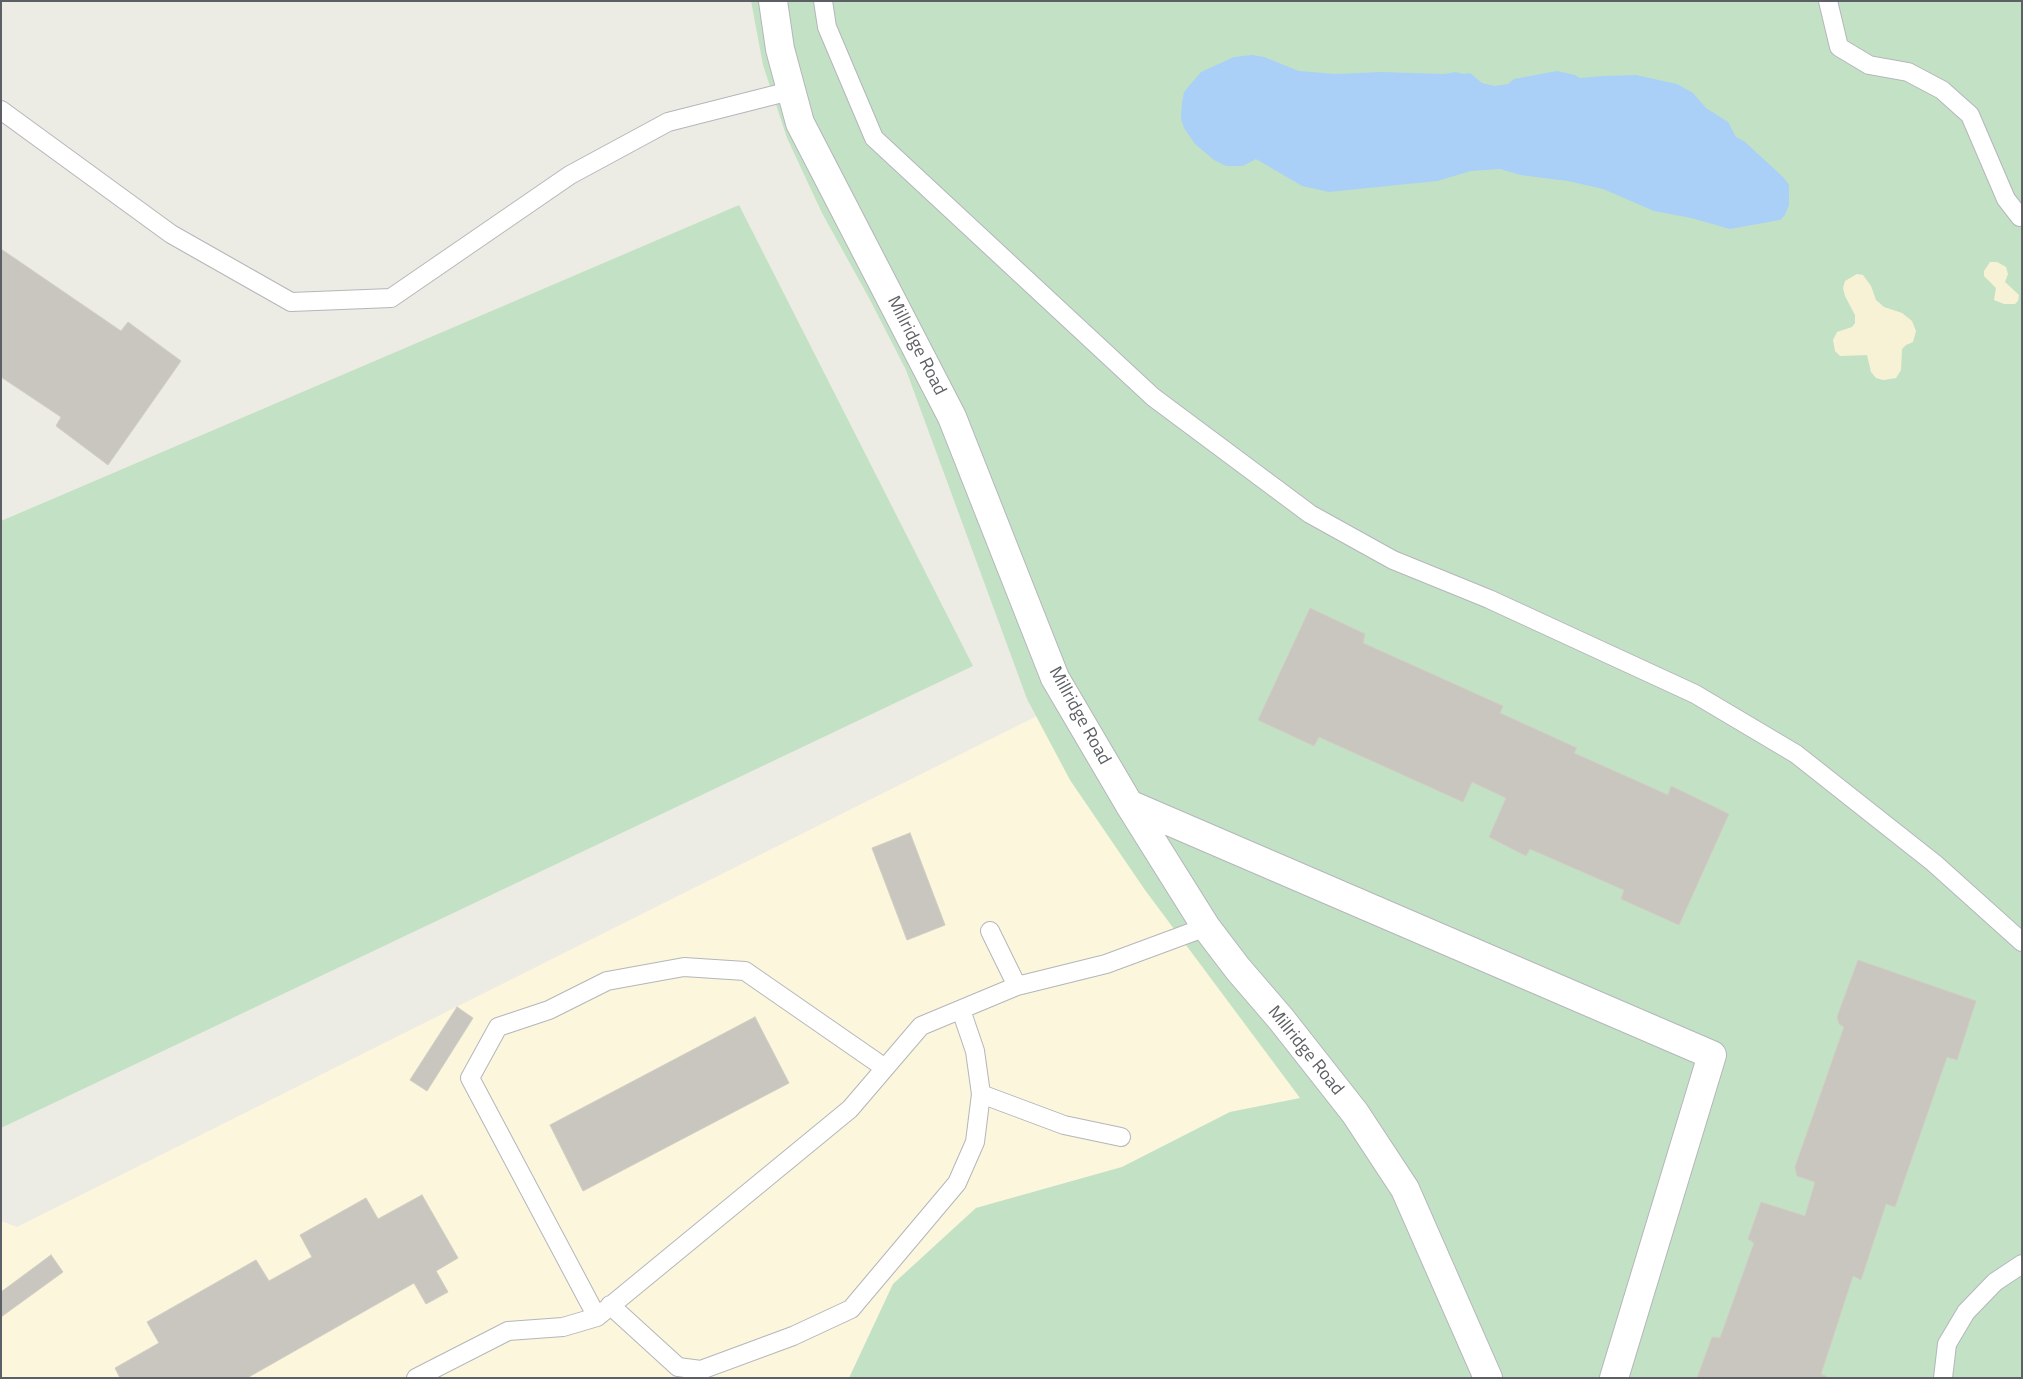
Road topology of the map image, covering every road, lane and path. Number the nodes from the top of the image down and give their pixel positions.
1 (773, 1) edge
2 (822, 1) edge
3 (1828, 1) edge
4 (790, 91) junction
5 (1, 110) edge
6 (2022, 217) edge
7 (1130, 804) junction
8 (1206, 927) junction
9 (990, 931) dead end
10 (2022, 942) edge
11 (1017, 986) junction
12 (961, 1010) junction
13 (885, 1068) junction
14 (982, 1094) junction
15 (1120, 1137) dead end
16 (2022, 1264) edge
17 (604, 1311) junction
18 (416, 1378) edge
19 (1488, 1378) edge
20 (1614, 1378) edge
21 (1943, 1378) edge

1 - 4 street, Millridge Road
2 - 10 lane
3 - 6 lane
4 - 5 lane
4 - 7 street, Millridge Road
7 - 8 street, Millridge Road
7 - 20 street
8 - 11 lane
8 - 19 street, Millridge Road
9 - 11 lane
11 - 12 lane
12 - 13 lane
12 - 14 lane
13 - 17 lane
13 - 17 lane
14 - 15 lane
14 - 17 lane
16 - 21 lane
17 - 18 lane

